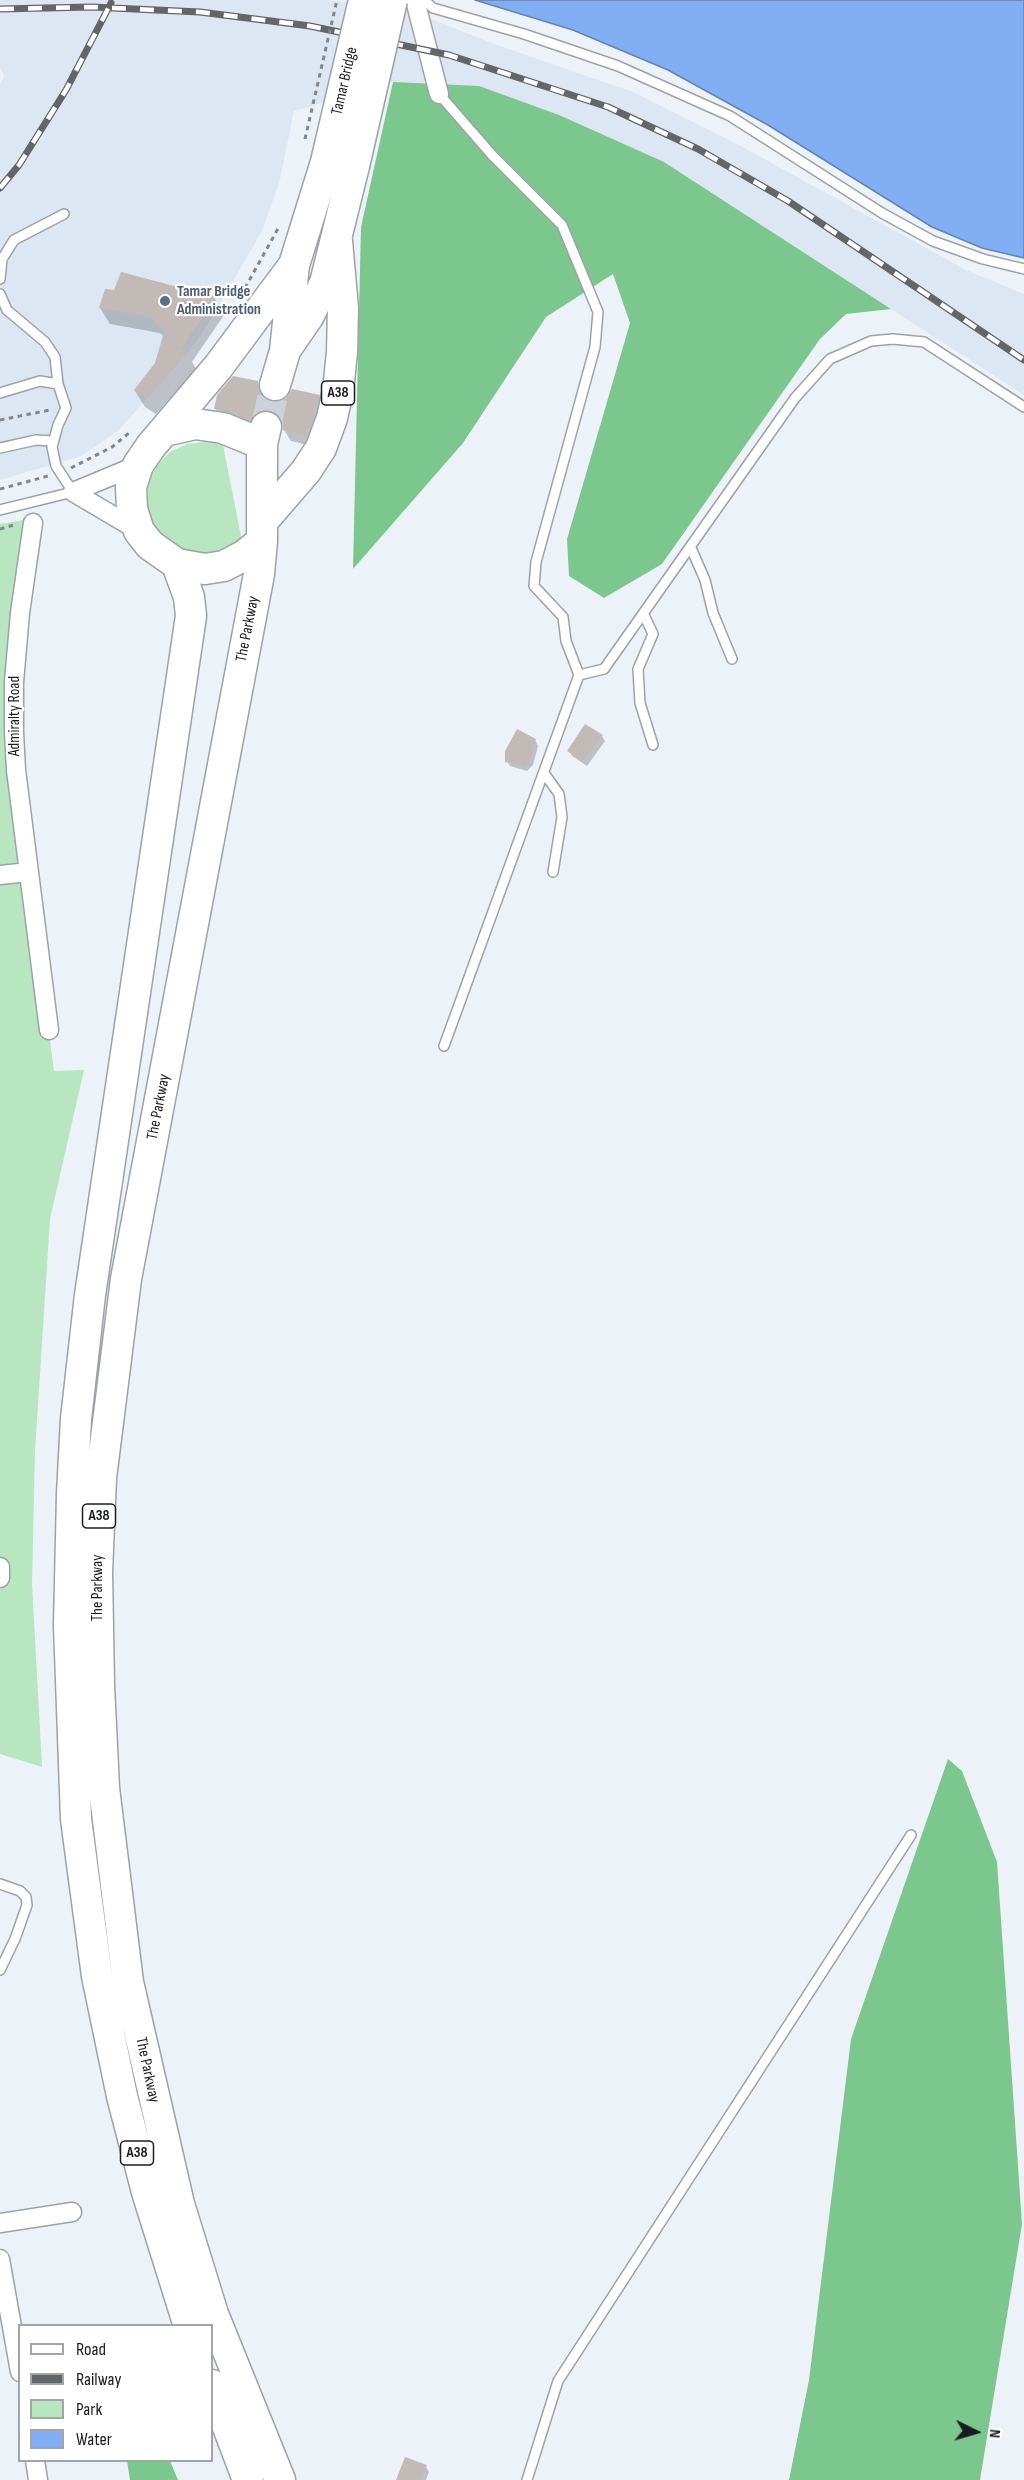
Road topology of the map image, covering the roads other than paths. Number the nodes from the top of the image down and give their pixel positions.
1 (364, 0) edge
2 (392, 0) edge
3 (414, 0) edge
4 (424, 0) edge
5 (439, 94) joint
6 (328, 158) junction
7 (64, 214) dead end
8 (337, 241) junction
9 (294, 265) junction
10 (1024, 269) edge
11 (0, 279) edge
12 (0, 294) edge
13 (285, 351) junction
14 (58, 384) junction
15 (275, 385) tunnel mouth
16 (0, 393) edge
17 (1024, 407) edge
18 (150, 429) junction
19 (53, 441) junction
20 (0, 448) edge
21 (138, 465) junction
22 (74, 492) junction
23 (0, 510) edge
24 (33, 524) dead end
25 (139, 531) junction
26 (262, 532) junction
27 (691, 548) junction
28 (177, 564) junction
29 (644, 615) junction
30 (732, 659) dead end
31 (579, 675) junction
32 (653, 745) dead end
33 (544, 773) junction
34 (28, 872) junction
35 (553, 872) dead end
36 (0, 875) edge
37 (49, 1030) dead end
38 (444, 1046) dead end
39 (0, 1567) edge
40 (0, 1578) edge
41 (911, 1835) dead end
42 (0, 1884) edge
43 (0, 1970) edge
44 (72, 2212) dead end
45 (0, 2223) edge
46 (0, 2259) edge
47 (189, 2324) edge
48 (18, 2361) edge
49 (213, 2388) edge
50 (35, 2462) edge
51 (38, 2480) edge
52 (248, 2480) edge
53 (280, 2480) edge
54 (527, 2480) edge

1 - 6 highway, Tamar Bridge / A38, bridge
2 - 6 highway, A38, bridge
3 - 5 street
4 - 10 lane
5 - 31 lane
6 - 8 highway, A38
6 - 9 highway, A38
7 - 11 lane
8 - 13 highway, A38
8 - 26 highway, A38
9 - 13 highway, A38
9 - 18 highway, A38
12 - 14 lane
13 - 15 highway, A38
14 - 16 lane
14 - 19 lane
17 - 27 lane
18 - 21 highway
18 - 26 highway
19 - 20 lane
19 - 22 lane
21 - 22 street
21 - 25 highway
22 - 23 lane
22 - 25 street
24 - 34 street, Admiralty Road
25 - 28 highway
26 - 28 highway
26 - 53 highway, The Parkway / A38
27 - 29 lane
27 - 30 lane
28 - 47 highway, The Parkway / A38
29 - 31 lane
29 - 32 lane
31 - 33 lane
33 - 35 lane
33 - 38 lane
34 - 36 street
34 - 37 street, Admiralty Road
39 - 40 street
41 - 54 lane
42 - 43 lane
44 - 45 street
46 - 48 street
49 - 52 highway
50 - 51 street

